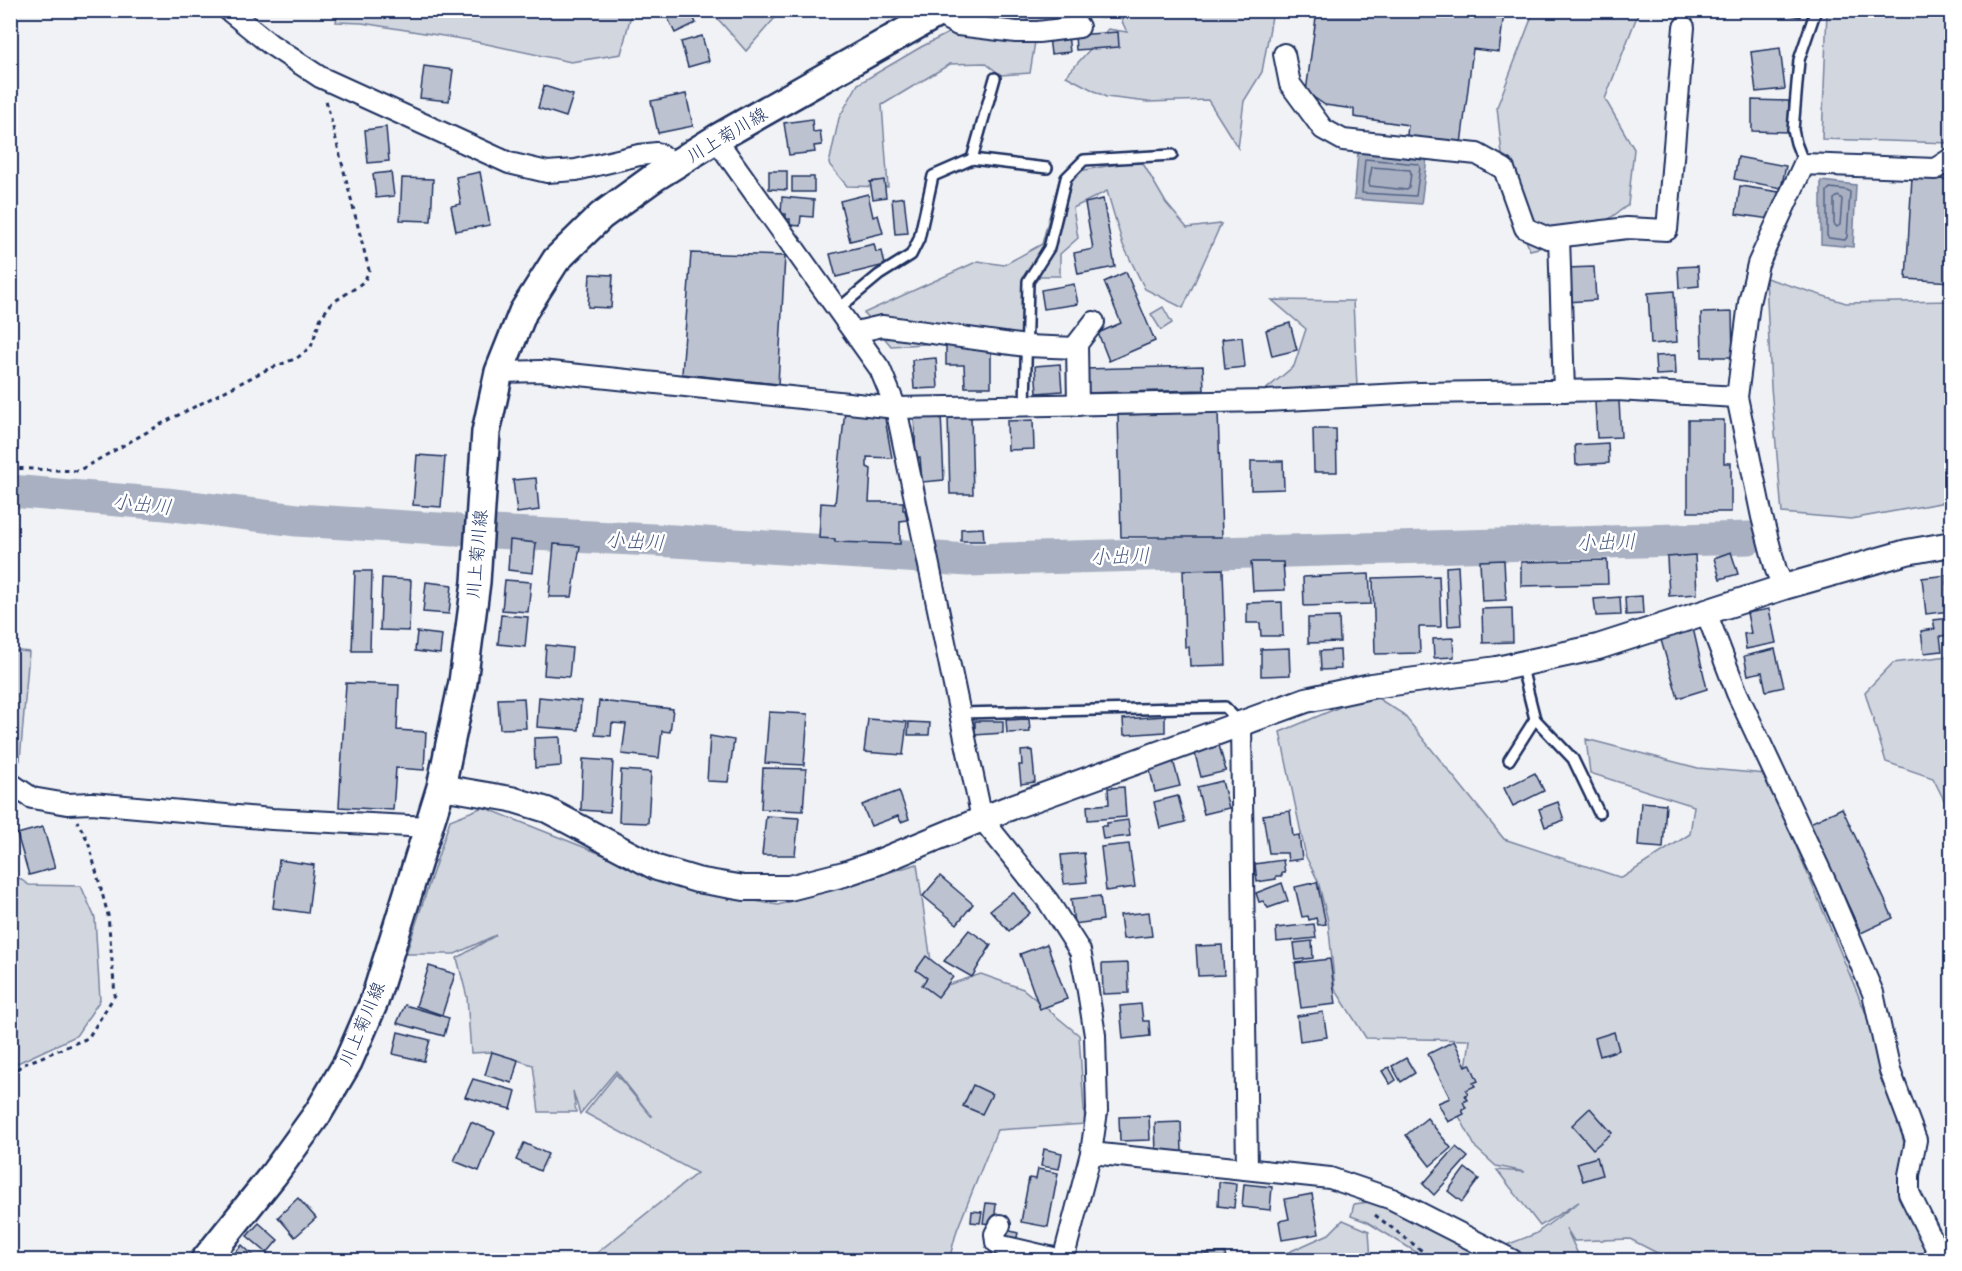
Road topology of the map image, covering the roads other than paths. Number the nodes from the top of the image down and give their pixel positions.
1 (228, 10) edge
2 (1816, 10) edge
3 (941, 12) edge
4 (1079, 27) dead end
5 (1684, 27) dead end
6 (1284, 54) dead end
7 (994, 78) dead end
8 (716, 139) junction
9 (1172, 155) dead end
10 (1952, 158) edge
11 (972, 159) junction
12 (1804, 164) junction
13 (678, 165) junction
14 (1047, 168) dead end
15 (1560, 237) junction
16 (838, 309) junction
17 (1094, 322) dead end
18 (855, 332) junction
19 (1026, 346) junction
20 (1077, 348) junction
21 (499, 372) junction
22 (1564, 391) junction
23 (1737, 397) junction
24 (1078, 405) junction
25 (1025, 406) junction
26 (896, 408) junction
27 (1952, 544) edge
28 (1784, 587) junction
29 (1706, 612) junction
30 (1521, 664) junction
31 (960, 713) junction
32 (1535, 719) junction
33 (1241, 724) junction
34 (1509, 760) dead end
35 (10, 783) edge
36 (441, 788) junction
37 (1599, 813) dead end
38 (982, 819) junction
39 (429, 827) junction
40 (1091, 1152) junction
41 (1247, 1169) junction
42 (1000, 1225) dead end
43 (205, 1260) edge
44 (1063, 1260) edge
45 (1512, 1260) edge
46 (1942, 1260) edge

1 - 13 street
2 - 12 lane
3 - 4 street
3 - 8 main road, 川上菊川線
5 - 15 street
6 - 15 street
7 - 11 lane
8 - 13 main road, 川上菊川線
8 - 16 street
9 - 19 lane
10 - 12 street
11 - 14 lane
11 - 16 lane
12 - 23 street
13 - 21 main road, 川上菊川線
15 - 22 street
16 - 18 street
17 - 20 street
18 - 19 street
18 - 26 street
19 - 20 street
19 - 25 lane
20 - 24 street
21 - 26 street
21 - 36 main road, 川上菊川線
22 - 23 street
22 - 24 street
23 - 28 street
24 - 25 street
25 - 26 street
26 - 31 street
27 - 28 street
28 - 29 street
29 - 30 street
29 - 46 street
30 - 32 lane
30 - 33 street
31 - 33 lane
31 - 38 street
32 - 34 lane
32 - 37 lane
33 - 38 street
33 - 41 street
35 - 39 street
36 - 38 street
36 - 39 main road, 川上菊川線
38 - 40 street
39 - 43 main road, 川上菊川線
40 - 41 street
40 - 44 street
41 - 45 street
42 - 44 street

